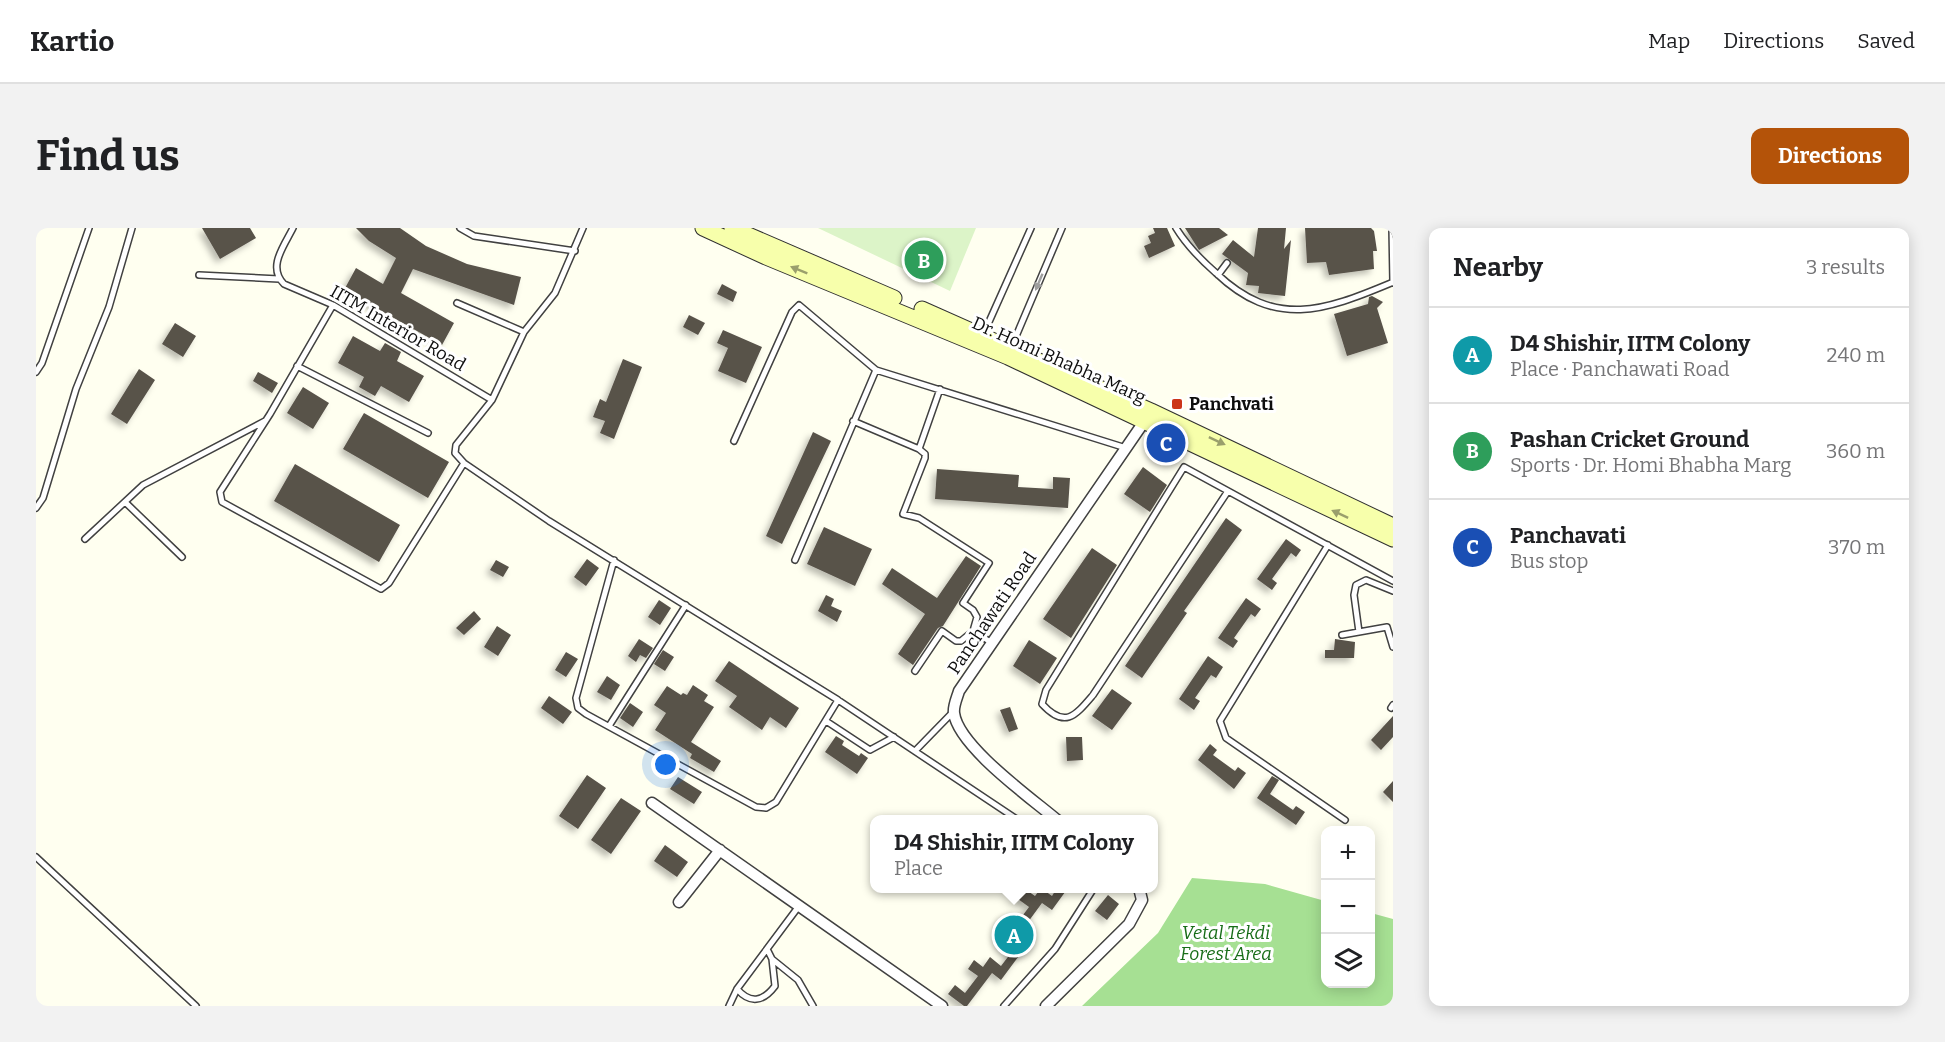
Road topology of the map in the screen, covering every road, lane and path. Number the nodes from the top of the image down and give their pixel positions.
1 (89, 228) edge
2 (132, 228) edge
3 (293, 228) edge
4 (460, 228) edge
5 (583, 228) edge
6 (703, 228) edge
7 (732, 228) edge
8 (1031, 228) edge
9 (1062, 228) edge
10 (1176, 228) edge
11 (1392, 228) edge
12 (764, 245) junction
13 (575, 251) junction
14 (1227, 263) dead end
15 (199, 275) dead end
16 (1218, 275) junction
17 (279, 279) junction
18 (1392, 283) edge
19 (457, 303) dead end
20 (333, 305) junction
21 (524, 332) junction
22 (981, 340) junction
23 (1010, 352) junction
24 (297, 366) junction
25 (876, 370) junction
26 (36, 372) edge
27 (940, 389) junction
28 (492, 400) junction
29 (1148, 415) junction
30 (267, 420) junction
31 (853, 421) junction
32 (428, 433) dead end
33 (734, 441) dead end
34 (1126, 448) junction
35 (919, 449) junction
36 (464, 463) junction
37 (1228, 491) junction
38 (125, 502) junction
39 (36, 508) edge
40 (1393, 526) edge
41 (85, 539) dead end
42 (1393, 539) edge
43 (1328, 545) junction
44 (182, 557) dead end
45 (614, 560) junction
46 (795, 560) dead end
47 (1393, 581) edge
48 (1393, 591) edge
49 (686, 605) junction
50 (974, 631) junction
51 (1359, 632) junction
52 (1342, 635) dead end
53 (992, 643) junction
54 (1393, 647) edge
55 (915, 671) dead end
56 (838, 700) junction
57 (953, 712) junction
58 (826, 721) junction
59 (609, 726) junction
60 (894, 737) junction
61 (915, 752) junction
62 (652, 803) dead end
63 (1012, 815) edge
64 (1053, 815) edge
65 (1345, 819) dead end
66 (720, 850) junction
67 (36, 857) edge
68 (1091, 893) edge
69 (1140, 893) edge
70 (679, 902) dead end
71 (799, 906) junction
72 (767, 949) junction
73 (772, 959) junction
74 (737, 989) junction
75 (196, 1006) edge
76 (729, 1006) edge
77 (813, 1006) edge
78 (942, 1006) edge
79 (1004, 1006) edge
80 (1046, 1006) edge

1 - 26 lane
2 - 39 lane
3 - 17 lane
4 - 13 lane
5 - 13 lane
6 - 12 main road, Dr. Homi Bhabha Marg
7 - 12 main road, Dr. Homi Bhabha Marg
8 - 22 lane
9 -> 23 lane
10 - 16 lane
11 - 18 lane
12 - 22 main road, Dr. Homi Bhabha Marg
13 - 21 lane
14 - 16 lane
15 - 17 lane
16 - 18 lane
17 - 20 lane, IITM Interior Road
19 - 21 lane
20 - 24 lane
20 - 28 lane, IITM Interior Road
21 - 28 lane
22 - 23 main road, Dr. Homi Bhabha Marg
23 - 29 main road, Dr. Homi Bhabha Marg
24 - 30 lane
24 - 32 lane
25 - 27 lane
25 - 31 lane
25 - 33 lane
27 - 34 lane
27 - 35 lane
28 - 36 lane
29 - 34 street, Panchawati Road
29 -> 40 main road, Dr. Homi Bhabha Marg
42 -> 29 main road, Dr. Homi Bhabha Marg
30 - 36 lane
30 - 38 lane
31 - 35 lane
31 - 46 lane
34 - 53 street, Panchawati Road
35 - 50 lane
36 - 45 lane
37 - 37 lane
37 - 43 lane
38 - 41 lane
38 - 44 lane
43 - 47 lane
43 - 65 lane
45 - 49 lane
45 - 59 lane
48 - 51 lane
49 - 56 lane
49 - 59 lane
50 - 53 lane
50 - 55 lane
51 - 52 lane
51 - 54 lane
53 - 57 street, Panchawati Road
56 - 58 lane
56 - 60 lane
57 - 61 lane
57 - 64 street
58 - 59 lane
58 - 60 lane
60 - 61 lane
61 - 63 lane
62 - 66 street
66 - 70 street
66 - 71 street
67 - 75 lane
68 - 79 lane
69 - 80 street
71 - 72 lane
71 - 78 street
72 - 73 lane
72 - 74 lane
73 - 74 lane
73 - 77 lane
74 - 76 lane

